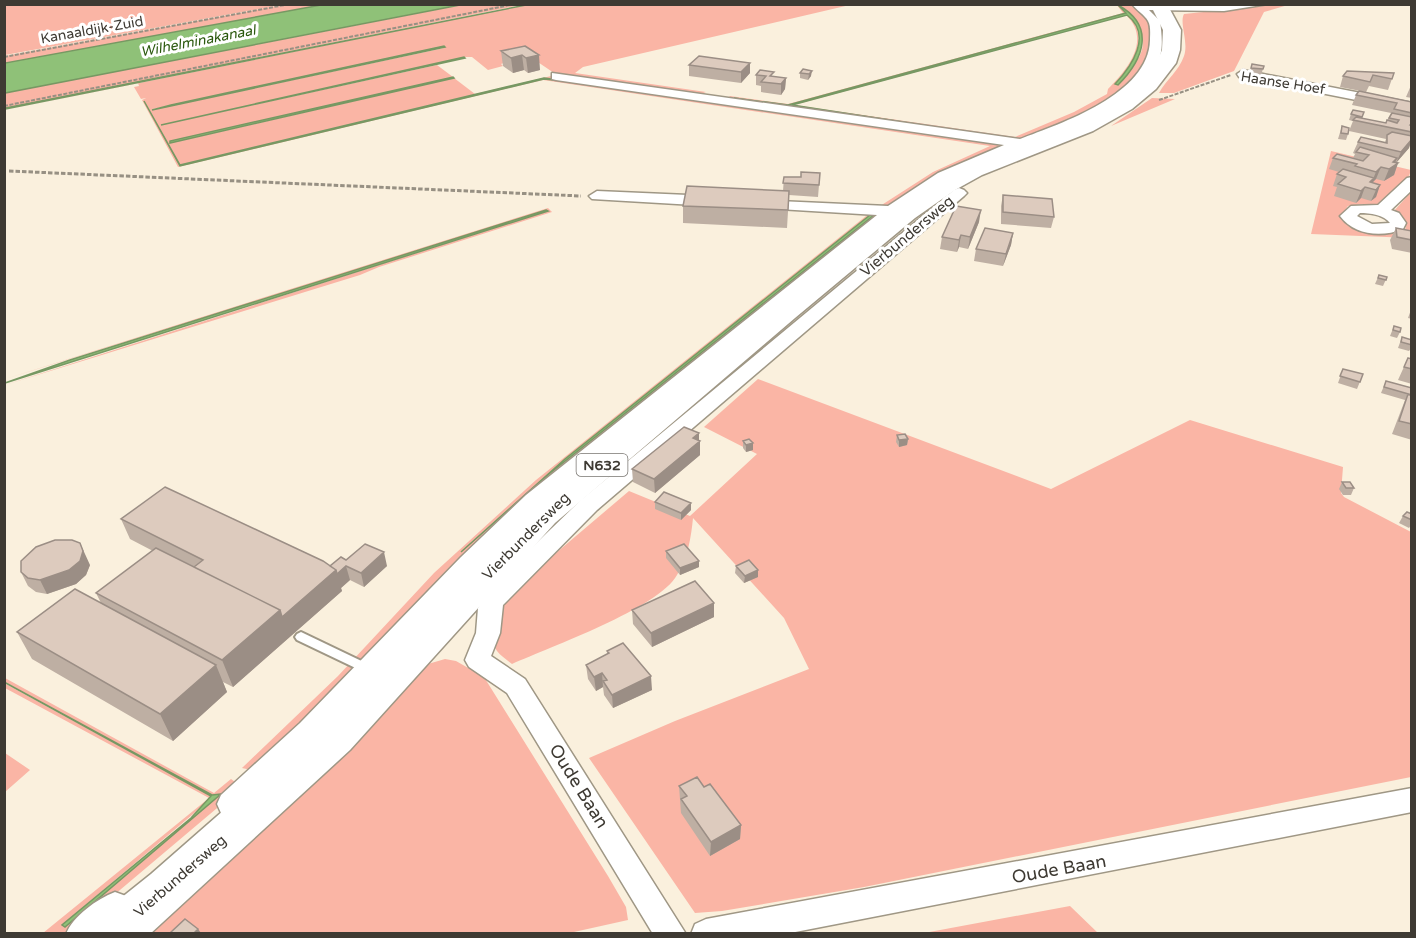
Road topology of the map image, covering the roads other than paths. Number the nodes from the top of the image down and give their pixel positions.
1 (1263, 4) edge
2 (1148, 5) edge
3 (1243, 74) road end
4 (556, 76) dead end
5 (1412, 107) edge
6 (1028, 144) junction
7 (1412, 182) edge
8 (959, 193) dead end
9 (597, 196) road end
10 (722, 202) edge
11 (745, 203) edge
12 (1381, 211) dead end
13 (908, 214) junction
14 (300, 637) dead end
15 (477, 652) joint
16 (379, 674) junction
17 (1412, 800) edge
18 (218, 816) dead end
19 (128, 894) dead end
20 (81, 933) edge
21 (113, 933) edge
22 (671, 933) edge
23 (706, 933) edge

1 - 2 street
2 - 6 street, Vierbundersweg
2 - 6 main road, Vierbundersweg / N632
3 - 5 street, Haanse Hoef
4 - 6 street, Vierbundersweg
6 - 13 main road, Vierbundersweg / N632
7 - 12 street
8 - 13 street, Vierbundersweg
9 - 10 street
11 - 13 street, Vierbundersweg
13 - 15 street, Vierbundersweg
13 - 16 main road, Vierbundersweg / N632
14 - 16 lane
15 - 22 street, Oude Baan
16 - 18 street, Vierbundersweg
16 - 21 main road, Vierbundersweg / N632
17 - 23 street, Oude Baan
19 - 20 street, Vierbundersweg

